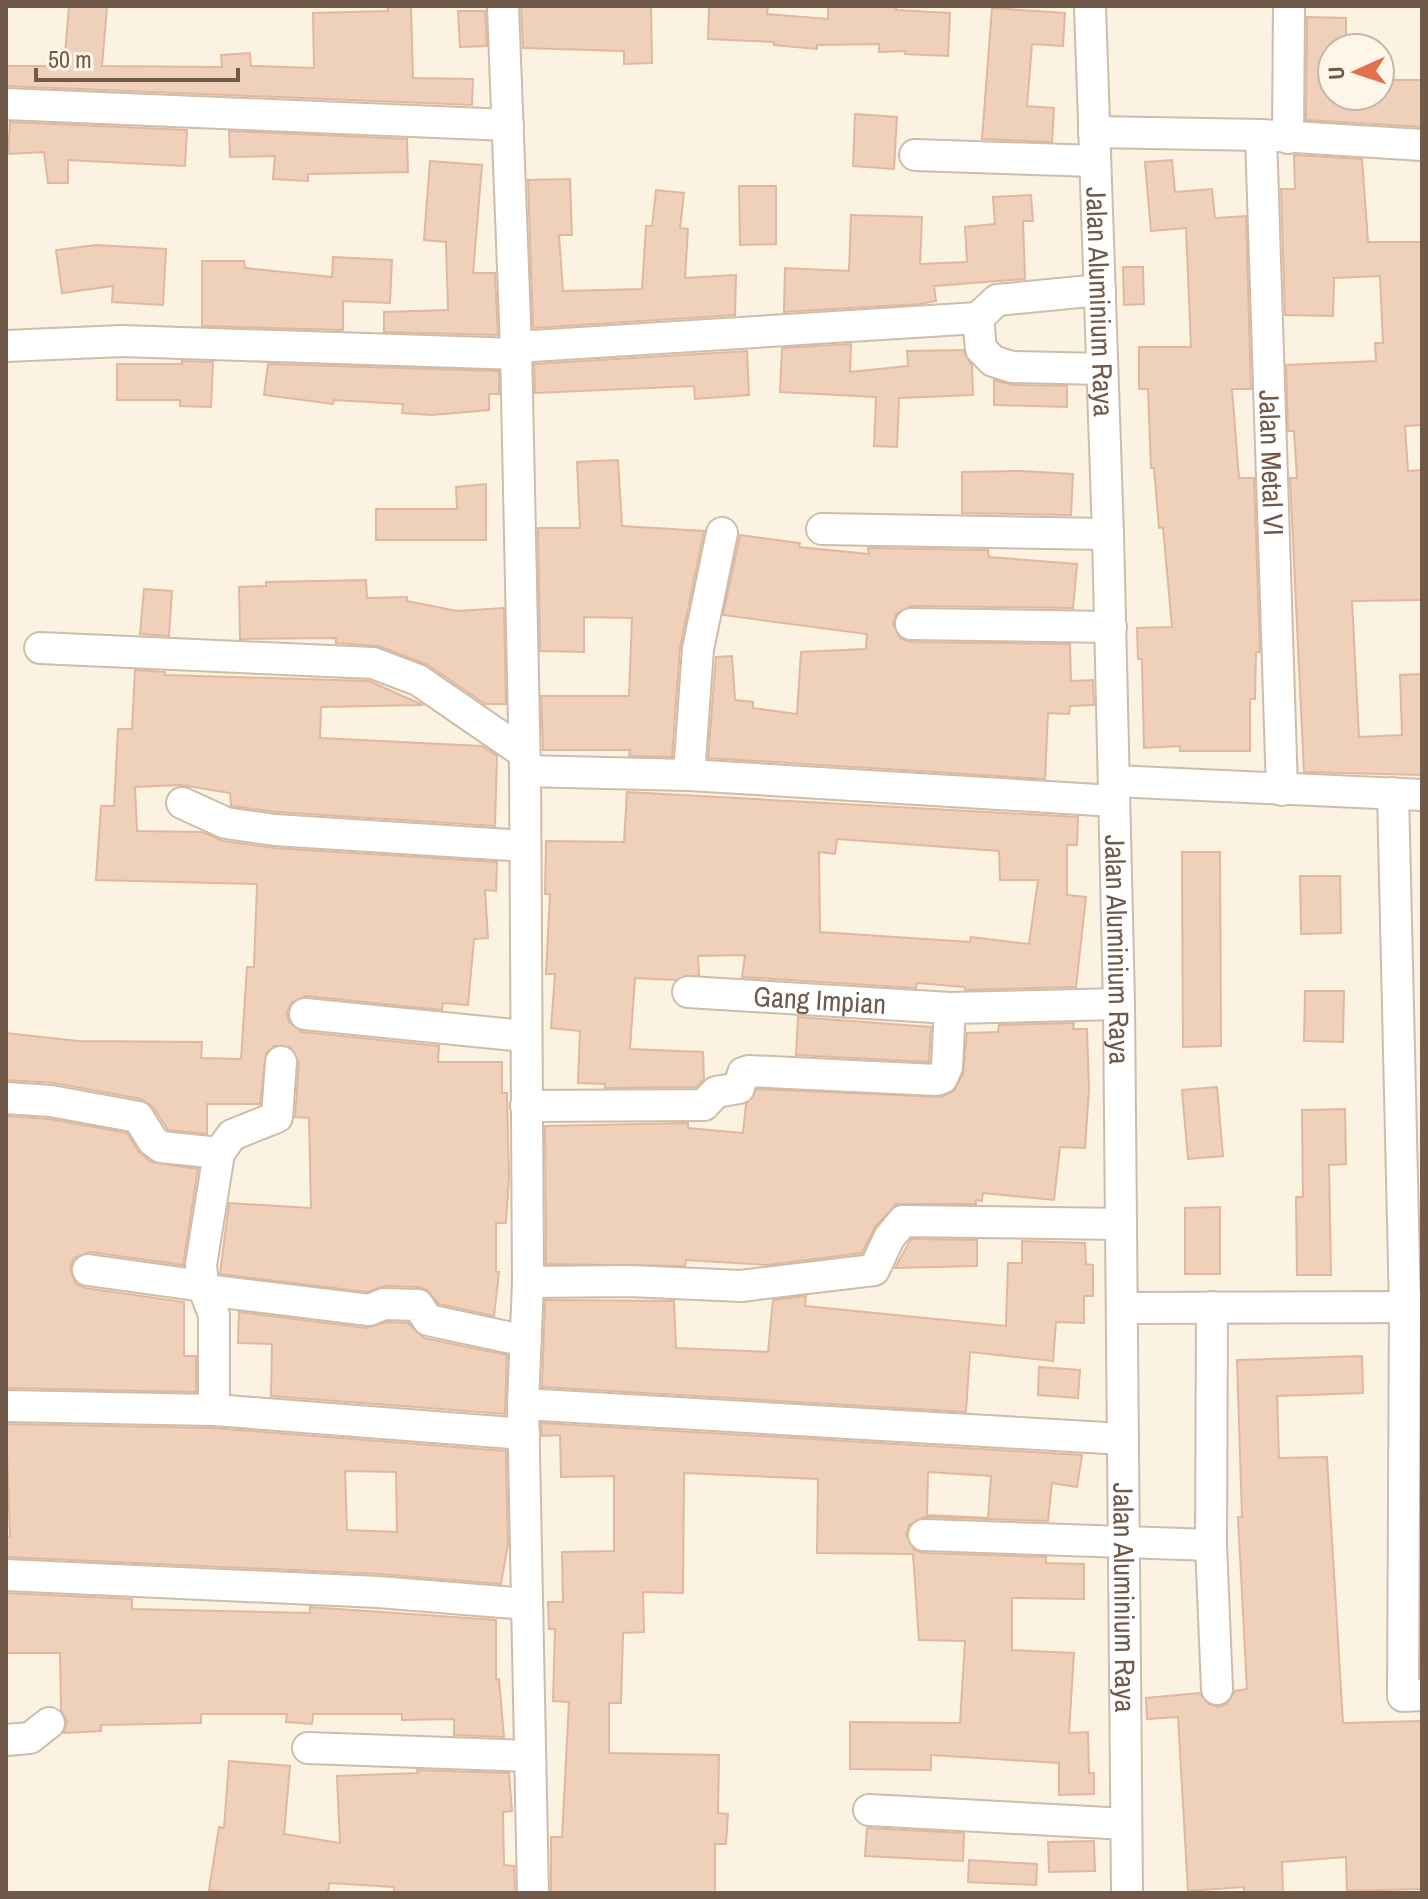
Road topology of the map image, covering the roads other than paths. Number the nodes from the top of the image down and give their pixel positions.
1 (503, 6) edge
2 (1090, 6) edge
3 (1289, 6) edge
4 (6, 104) edge
5 (508, 125) junction
6 (1274, 137) junction
7 (1422, 145) edge
8 (1095, 146) junction
9 (915, 155) dead end
10 (1100, 290) junction
11 (978, 318) junction
12 (6, 346) edge
13 (515, 351) junction
14 (1102, 369) junction
15 (822, 529) dead end
16 (722, 533) dead end
17 (1108, 534) junction
18 (911, 624) dead end
19 (1111, 627) junction
20 (40, 648) dead end
21 (524, 761) junction
22 (689, 775) junction
23 (1282, 790) junction
24 (1114, 791) junction
25 (1408, 794) edge
26 (182, 803) dead end
27 (525, 846) junction
28 (688, 992) dead end
29 (1119, 1004) junction
30 (950, 1008) junction
31 (305, 1014) dead end
32 (524, 1036) junction
33 (281, 1062) dead end
34 (6, 1098) edge
35 (526, 1106) junction
36 (219, 1153) junction
37 (1121, 1224) junction
38 (88, 1270) dead end
39 (528, 1282) junction
40 (204, 1288) junction
41 (1212, 1307) junction
42 (1414, 1307) edge
43 (1122, 1308) junction
44 (526, 1341) junction
45 (523, 1404) junction
46 (6, 1406) edge
47 (214, 1410) junction
48 (524, 1434) junction
49 (1123, 1439) junction
50 (1413, 1487) edge
51 (924, 1535) dead end
52 (1124, 1545) junction
53 (1211, 1545) junction
54 (6, 1575) edge
55 (527, 1604) junction
56 (1217, 1689) dead end
57 (1422, 1695) edge
58 (49, 1723) dead end
59 (6, 1740) edge
60 (308, 1748) dead end
61 (529, 1756) junction
62 (869, 1810) dead end
63 (1126, 1824) junction
64 (1125, 1889) edge
65 (533, 1893) edge

1 - 5 street
2 - 8 street, Jalan Aluminium Raya
3 - 6 street, Jalan Metal VI
4 - 5 street
5 - 13 street
6 - 7 street
6 - 8 street
6 - 23 street, Jalan Metal VI
8 - 9 street
8 - 10 street, Jalan Aluminium Raya
10 - 11 street
10 - 14 street, Jalan Aluminium Raya
11 - 13 street
11 - 14 street
12 - 13 street
13 - 21 street
14 - 17 street, Jalan Aluminium Raya
15 - 17 street
16 - 22 street
17 - 19 street, Jalan Aluminium Raya
18 - 19 street
19 - 24 street, Jalan Aluminium Raya
20 - 21 street
21 - 22 street
21 - 27 street
22 - 24 street
23 - 24 street
23 - 25 street
24 - 29 street, Jalan Aluminium Raya
25 - 42 street
26 - 27 street
27 - 32 street
28 - 30 street, Gang Impian
29 - 30 street, Gang Impian
29 - 37 street, Jalan Aluminium Raya
30 - 35 street
31 - 32 street
32 - 35 street
33 - 36 street
34 - 36 street
35 - 39 street
36 - 40 street
37 - 39 street
37 - 43 street, Jalan Aluminium Raya
38 - 40 street
39 - 44 street
40 - 44 street
40 - 47 street
41 - 42 street
41 - 43 street
41 - 53 street
42 - 50 street
43 - 49 street, Jalan Aluminium Raya
44 - 45 street
45 - 48 street
45 - 49 street
46 - 47 street
47 - 48 street
48 - 55 street
49 - 52 street, Jalan Aluminium Raya
50 - 57 street
51 - 52 street
52 - 53 street
52 - 63 street, Jalan Aluminium Raya
53 - 56 street
54 - 55 street
55 - 61 street
58 - 59 street
60 - 61 street
61 - 65 street
62 - 63 street
63 - 64 street, Jalan Aluminium Raya

